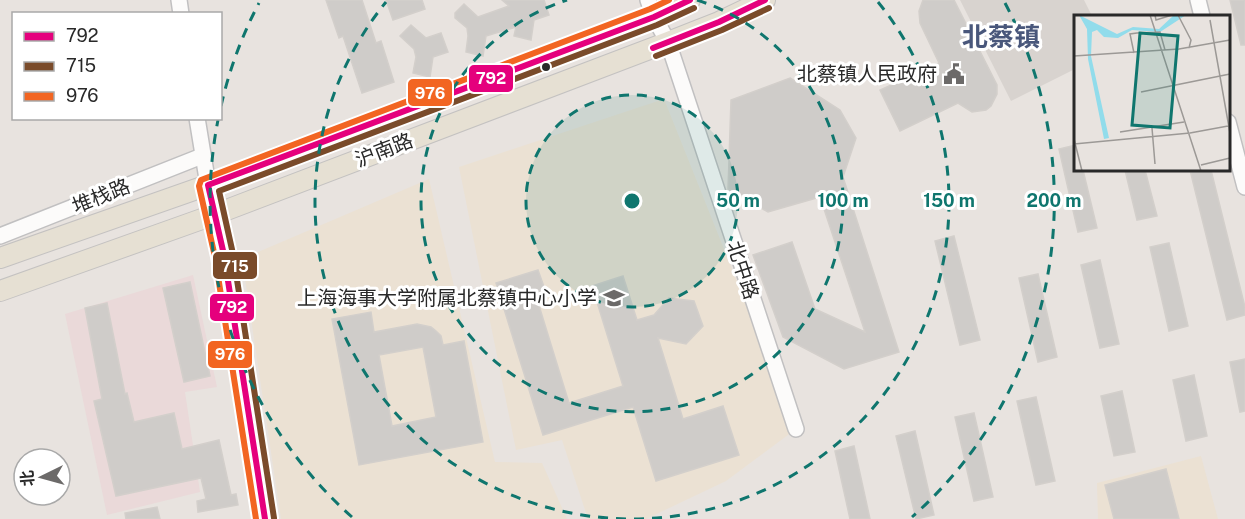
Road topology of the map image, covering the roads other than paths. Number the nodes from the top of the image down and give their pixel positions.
1 (690, 0) edge
2 (765, 0) edge
3 (1198, 0) edge
4 (658, 7) edge
5 (1202, 15) edge
6 (668, 42) junction
7 (197, 120) edge
8 (1230, 130) edge
9 (202, 156) junction
10 (208, 185) junction
11 (1245, 187) edge
12 (216, 214) junction
13 (0, 236) edge
14 (0, 258) edge
15 (0, 291) edge
16 (796, 429) dead end
17 (265, 519) edge

1 - 4 main road, 沪南路
2 - 6 main road, 沪南路
3 - 5 street
4 - 6 street, 北中路
4 - 10 main road, 沪南路
6 - 12 main road, 沪南路
6 - 16 street, 北中路
7 - 9 street
8 - 11 street
9 - 10 street
9 - 13 street, 堆栈路
10 - 12 street
10 - 14 main road, 沪南路
12 - 15 main road, 沪南路
12 - 17 street

